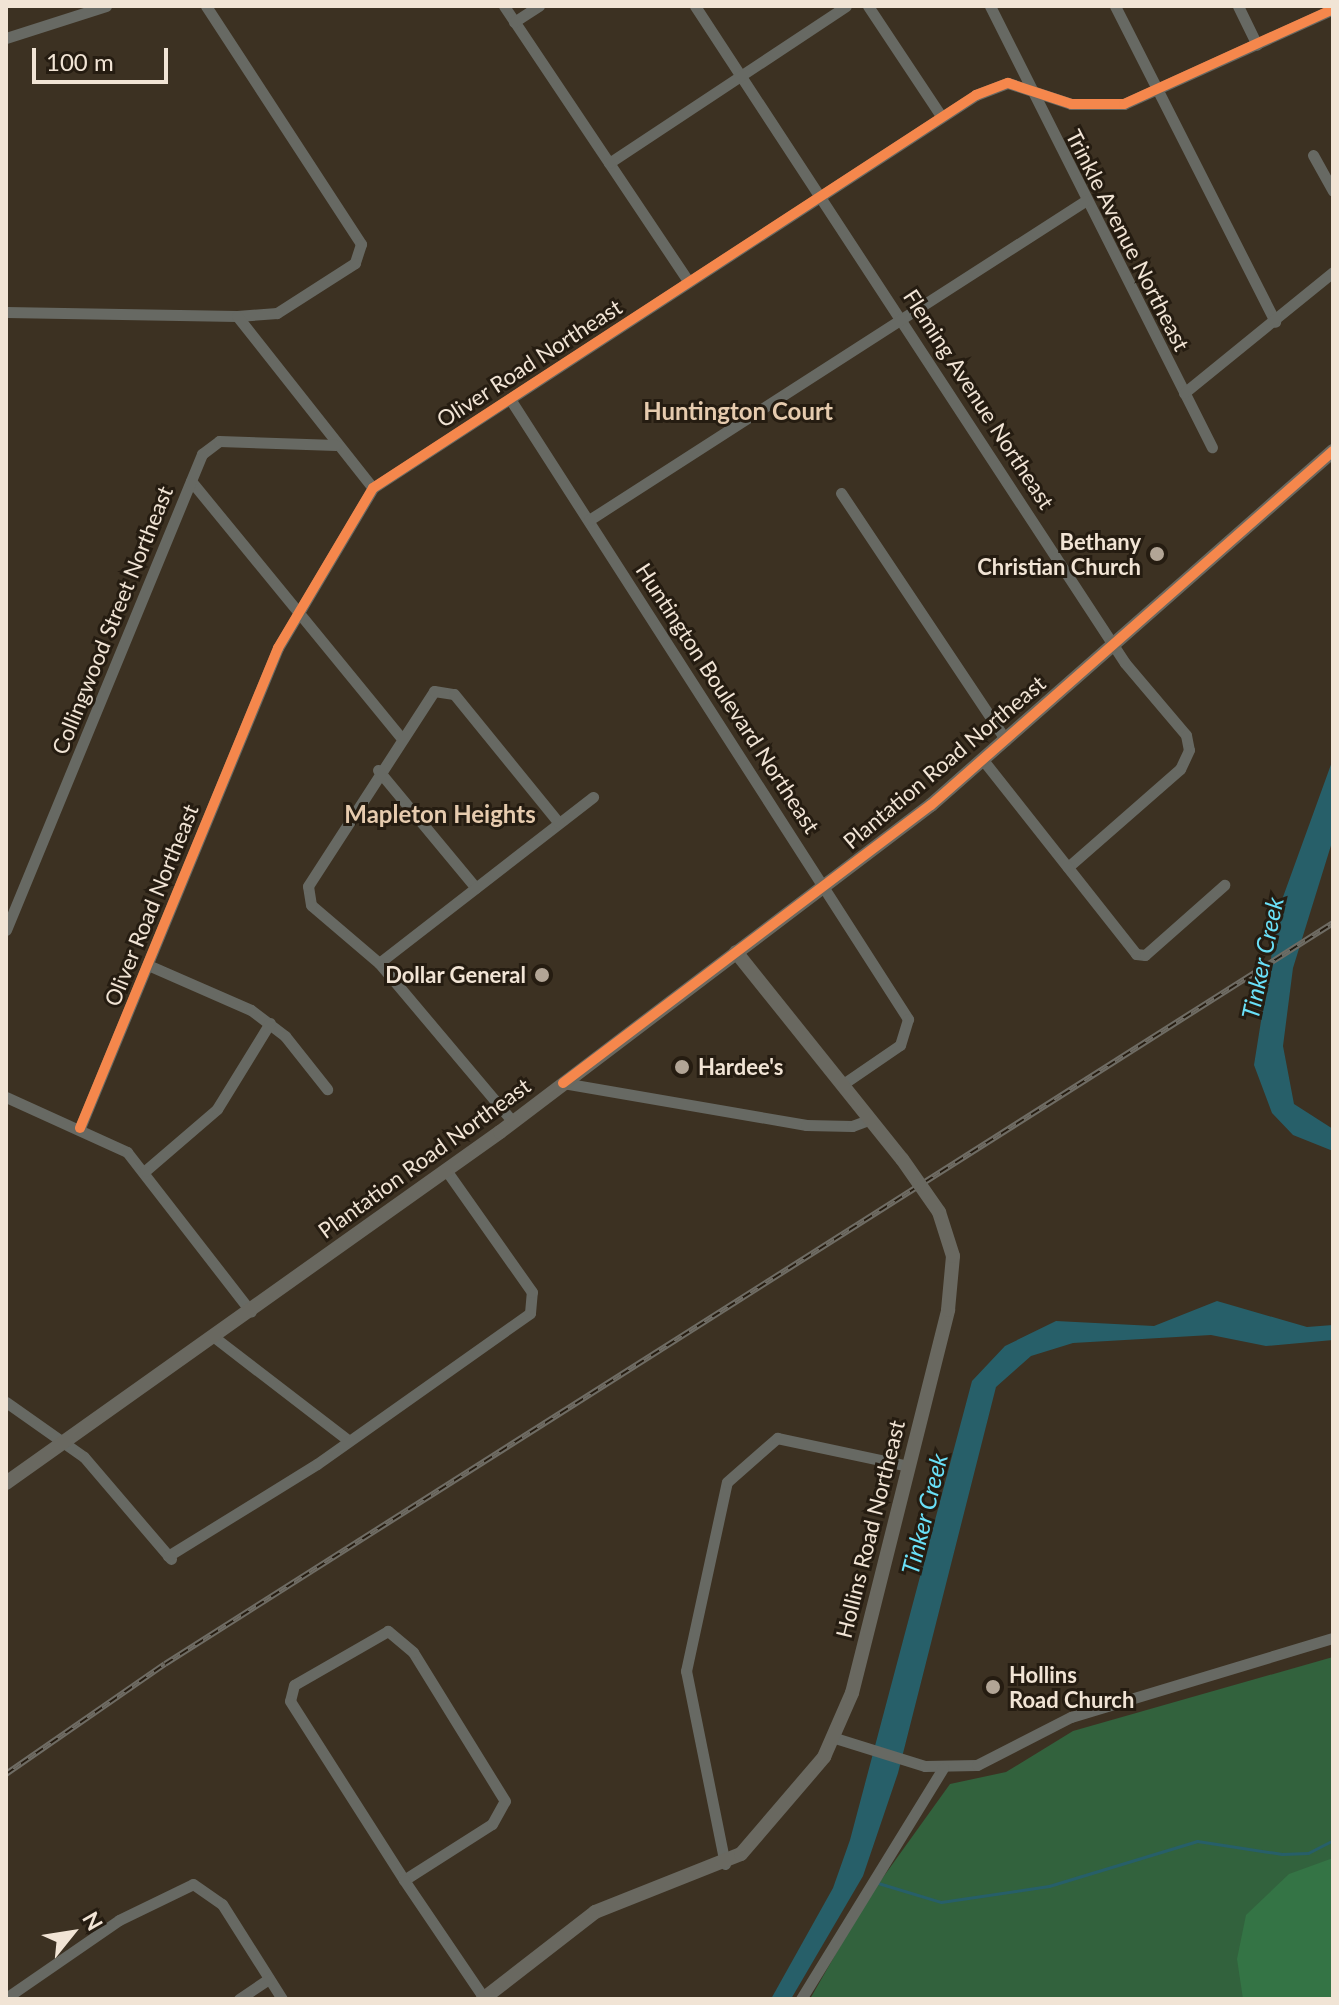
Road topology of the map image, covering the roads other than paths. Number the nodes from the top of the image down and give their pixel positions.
1 (106, 6) edge
2 (206, 6) edge
3 (504, 6) edge
4 (539, 6) edge
5 (695, 6) edge
6 (846, 6) edge
7 (868, 6) edge
8 (990, 6) edge
9 (1115, 6) edge
10 (1238, 6) edge
11 (1333, 9) edge
12 (514, 22) junction
13 (6, 38) edge
14 (1257, 45) junction
15 (741, 77) junction
16 (1033, 93) junction
17 (1157, 93) junction
18 (941, 116) junction
19 (1313, 155) dead end
20 (609, 163) junction
21 (1333, 191) edge
22 (820, 195) junction
23 (1085, 201) junction
24 (1333, 272) edge
25 (689, 282) junction
26 (6, 312) edge
27 (900, 315) junction
28 (237, 316) junction
29 (1275, 322) junction
30 (1184, 393) junction
31 (510, 399) junction
32 (336, 445) junction
33 (1212, 447) dead end
34 (1333, 451) edge
35 (191, 481) junction
36 (373, 488) junction
37 (841, 493) dead end
38 (589, 520) junction
39 (296, 611) junction
40 (1114, 644) junction
41 (400, 736) junction
42 (1006, 740) junction
43 (983, 760) junction
44 (378, 770) junction
45 (593, 797) dead end
46 (559, 823) junction
47 (1068, 867) junction
48 (826, 885) junction
49 (1224, 885) dead end
50 (476, 888) junction
51 (6, 930) edge
52 (736, 952) junction
53 (379, 963) junction
54 (148, 965) junction
55 (270, 1023) junction
56 (563, 1083) junction
57 (843, 1084) junction
58 (327, 1089) dead end
59 (6, 1097) edge
60 (871, 1119) junction
61 (513, 1122) junction
62 (80, 1128) junction
63 (446, 1170) junction
64 (145, 1171) junction
65 (251, 1312) junction
66 (214, 1337) junction
67 (6, 1402) edge
68 (349, 1441) junction
69 (63, 1442) junction
70 (909, 1466) junction
71 (6, 1483) edge
72 (1333, 1638) edge
73 (835, 1738) junction
74 (943, 1768) junction
75 (725, 1864) junction
76 (404, 1880) junction
77 (269, 1979) junction
78 (6, 1998) edge
79 (484, 1998) edge
80 (239, 1999) edge
81 (282, 1999) edge
82 (801, 1999) edge

1 - 13 street
2 - 28 street
3 - 12 street
4 - 12 street
5 - 15 street, Fleming Avenue Northeast
6 - 15 street
7 - 18 street
8 - 16 street, Trinkle Avenue Northeast
9 - 17 street
10 - 14 street
11 - 14 street, Oliver Road Northeast
12 - 20 street
14 - 17 street, Oliver Road Northeast
15 - 20 street
15 - 22 street, Fleming Avenue Northeast
16 - 17 street, Oliver Road Northeast
16 - 18 street, Oliver Road Northeast
16 - 23 street, Trinkle Avenue Northeast
17 - 29 street
18 - 22 street, Oliver Road Northeast
19 - 21 street
20 - 25 street
22 - 25 street, Oliver Road Northeast
22 - 27 street, Fleming Avenue Northeast
23 - 27 street
23 - 30 street, Trinkle Avenue Northeast
24 - 29 street
25 - 31 street, Oliver Road Northeast
26 - 28 street
27 - 38 street
27 - 40 street, Fleming Avenue Northeast
28 - 32 street
29 - 30 street
30 - 33 street, Trinkle Avenue Northeast
31 - 36 street, Oliver Road Northeast
31 - 38 street, Huntington Boulevard Northeast
32 - 35 street, Collingwood Street Northeast
32 - 36 street
34 - 40 main road, Plantation Road Northeast
35 - 39 street
35 - 51 street, Collingwood Street Northeast
36 - 39 street, Oliver Road Northeast
37 - 42 street
38 - 48 street, Huntington Boulevard Northeast
39 - 41 street
39 - 54 street, Oliver Road Northeast
40 - 42 main road, Plantation Road Northeast
40 - 47 street, Fleming Avenue Northeast
41 - 44 street
41 - 46 street
42 - 43 main road, Plantation Road Northeast
43 - 47 street
43 - 48 main road, Plantation Road Northeast
44 - 50 street
44 - 53 street
45 - 46 street
46 - 50 street
47 - 49 street
48 - 52 main road, Plantation Road Northeast
48 - 57 street, Huntington Boulevard Northeast
50 - 53 street
52 - 56 main road, Plantation Road Northeast
52 - 57 main road, Hollins Road Northeast
53 - 61 street
54 - 55 street
54 - 62 street, Oliver Road Northeast
55 - 58 street
55 - 64 street
56 - 60 street
56 - 61 main road, Plantation Road Northeast
57 - 60 main road, Hollins Road Northeast
59 - 62 street
60 - 70 main road, Hollins Road Northeast, bridge
61 - 63 main road, Plantation Road Northeast
62 - 64 street
63 - 65 main road, Plantation Road Northeast
63 - 68 street
64 - 65 street
65 - 66 main road, Plantation Road Northeast
66 - 68 street
66 - 69 main road, Plantation Road Northeast
67 - 69 street
68 - 69 street
69 - 71 main road, Plantation Road Northeast
70 - 73 main road, Hollins Road Northeast
70 - 75 street
72 - 74 street
73 - 74 street
73 - 75 main road, Hollins Road Northeast
74 - 82 street
75 - 79 main road, Hollins Road Northeast
76 - 76 street
76 - 79 street
77 - 78 street
77 - 80 street
77 - 81 street

